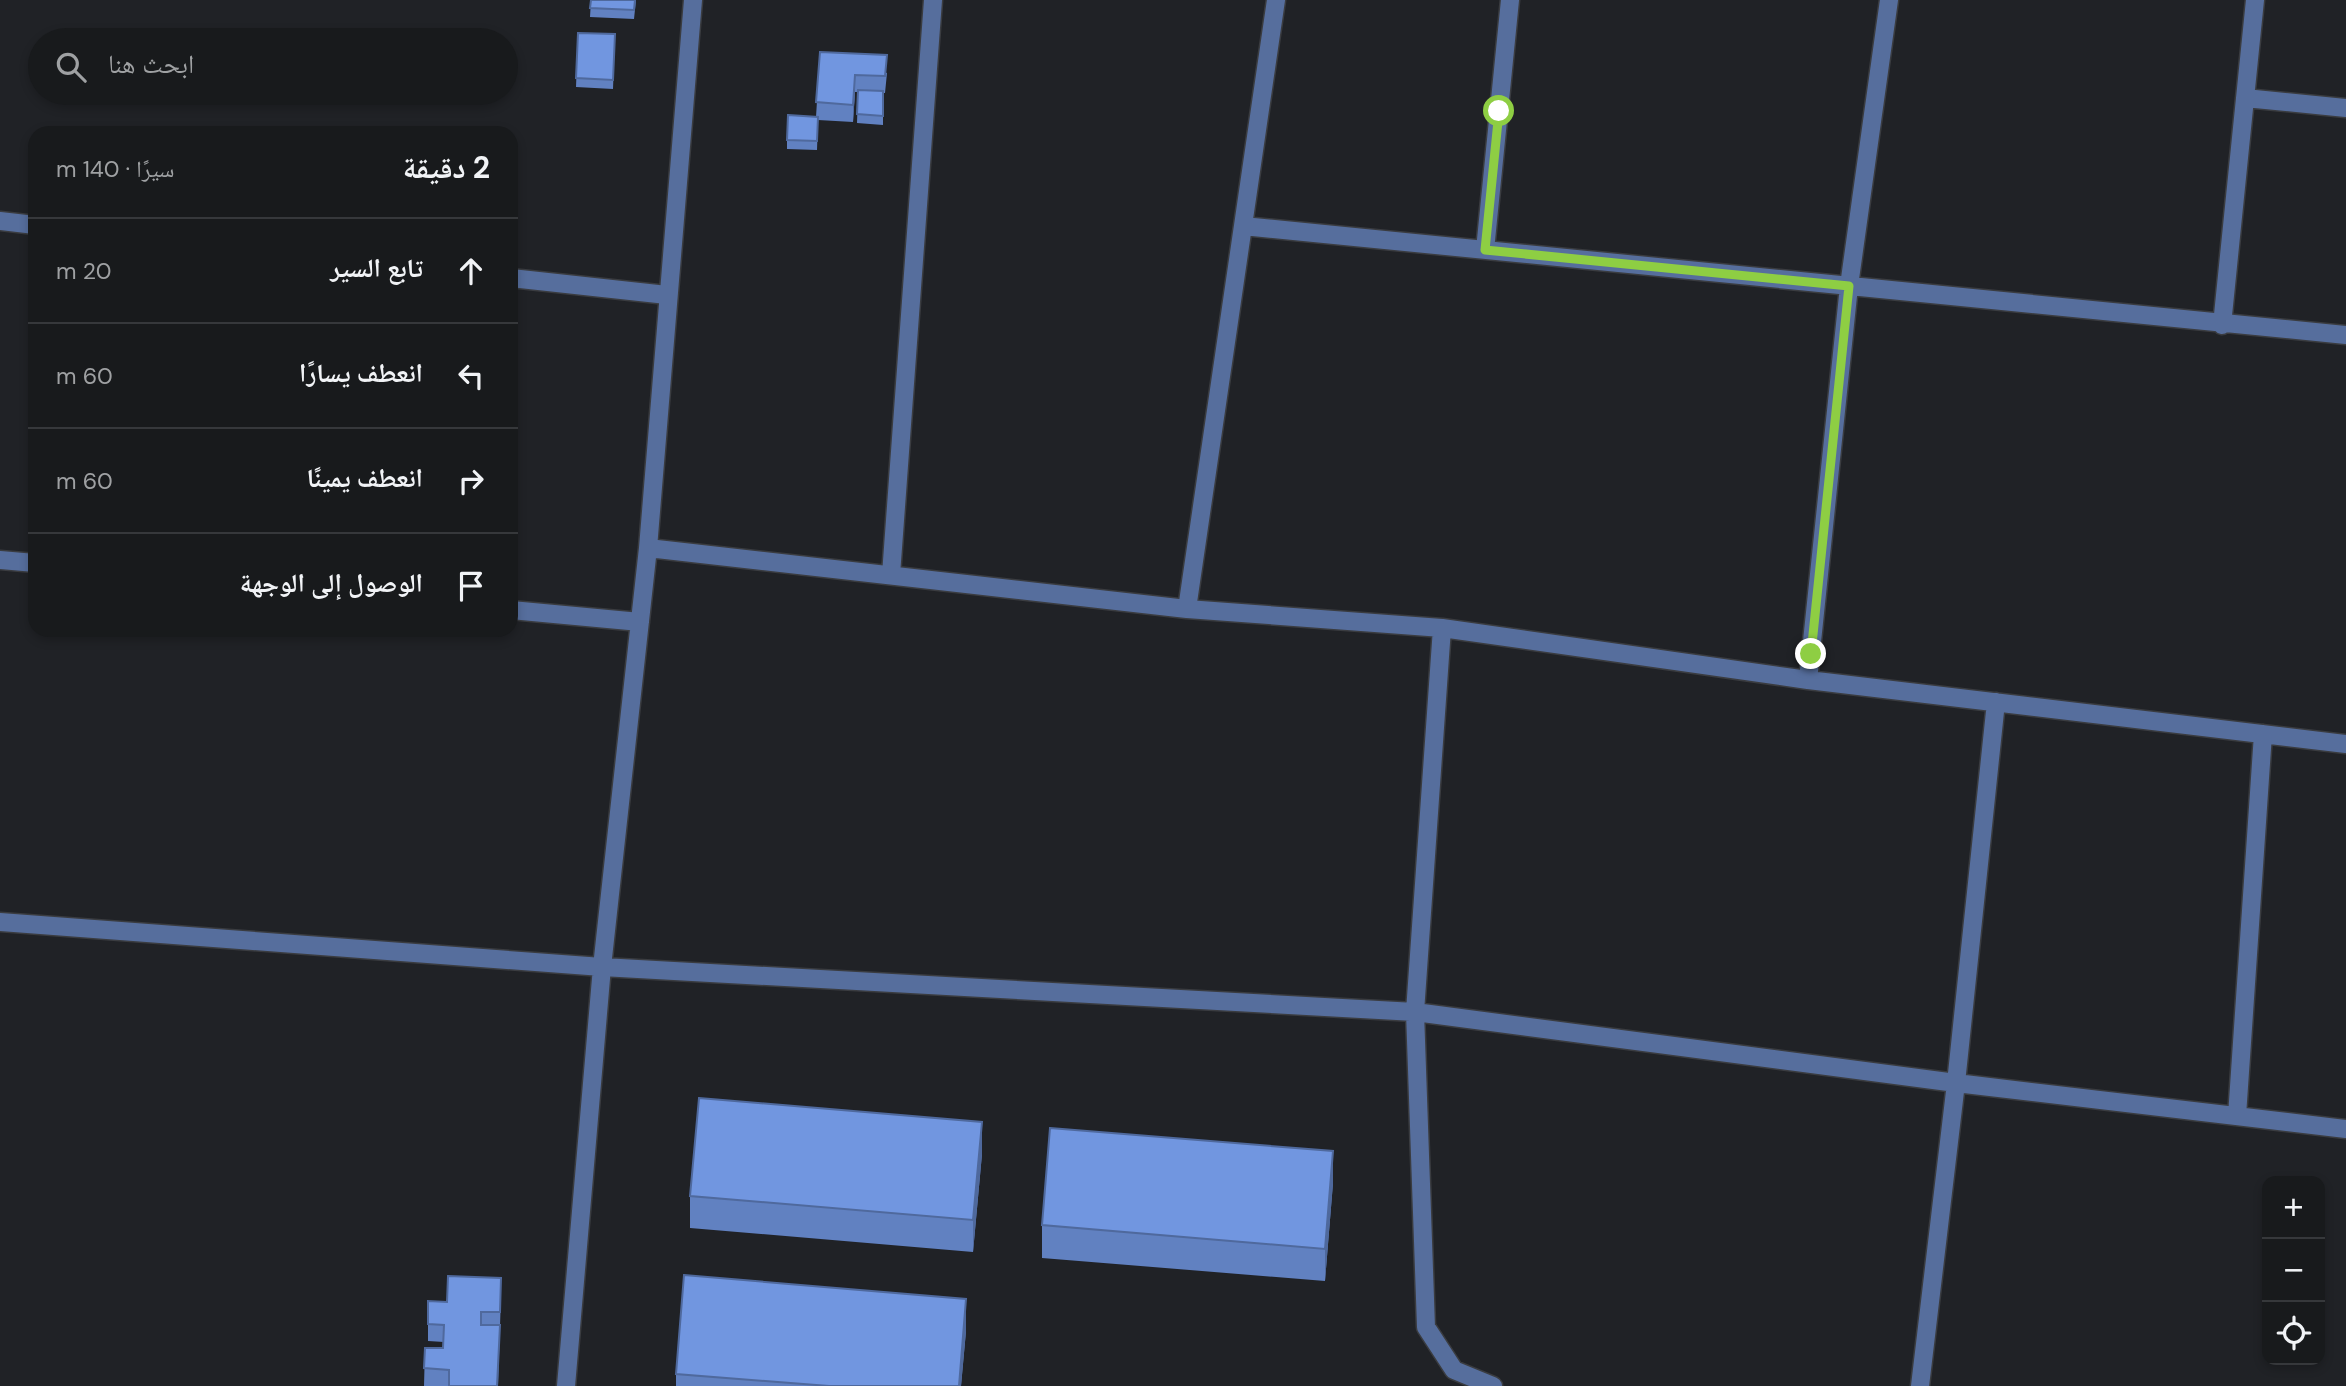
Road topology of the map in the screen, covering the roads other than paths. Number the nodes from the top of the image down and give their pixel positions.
1 (693, 0) edge
2 (933, 0) edge
3 (1276, 0) edge
4 (1510, 0) edge
5 (1889, 0) edge
6 (2255, 0) edge
7 (2245, 98) junction
8 (2346, 108) edge
9 (0, 221) edge
10 (28, 224) edge
11 (1244, 226) junction
12 (1485, 250) junction
13 (518, 279) edge
14 (1849, 286) junction
15 (667, 296) junction
16 (2222, 325) junction
17 (2346, 335) edge
18 (648, 548) junction
19 (0, 560) edge
20 (28, 562) edge
21 (891, 575) junction
22 (1187, 609) junction
23 (518, 611) edge
24 (640, 622) junction
25 (1442, 628) junction
26 (1808, 680) junction
27 (1996, 702) junction
28 (2263, 734) junction
29 (2346, 744) edge
30 (0, 922) edge
31 (602, 967) junction
32 (1415, 1012) junction
33 (1956, 1083) junction
34 (2236, 1116) junction
35 (2346, 1129) edge
36 (566, 1386) edge
37 (1493, 1386) edge
38 (1920, 1386) edge

1 - 15 street
2 - 21 street
3 - 11 street
4 - 12 street
5 - 14 street
6 - 7 street
7 - 8 street
7 - 16 street
9 - 10 street
11 - 12 street
11 - 22 street
12 - 14 street
13 - 15 street
14 - 16 street
14 - 26 street
15 - 18 street
16 - 17 street
18 - 21 street
18 - 24 street
19 - 20 street
21 - 22 street
22 - 25 street
23 - 24 street
24 - 31 street
25 - 26 street
25 - 32 street
26 - 27 street
27 - 28 street
27 - 33 street
28 - 29 street
28 - 34 street
30 - 31 street
31 - 32 street
31 - 36 street
32 - 33 street
32 - 37 street
33 - 34 street
33 - 38 street
34 - 35 street

